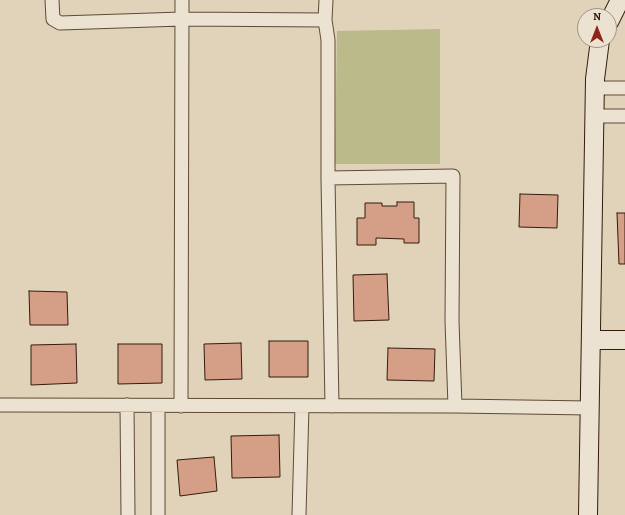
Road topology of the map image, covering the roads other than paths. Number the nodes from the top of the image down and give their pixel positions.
1 (52, 0) edge
2 (182, 0) edge
3 (326, 0) edge
4 (182, 19) junction
5 (325, 20) junction
6 (599, 48) edge
7 (595, 88) junction
8 (625, 88) edge
9 (595, 116) junction
10 (625, 116) edge
11 (328, 178) junction
12 (591, 340) junction
13 (625, 340) edge
14 (0, 405) edge
15 (127, 405) junction
16 (158, 406) junction
17 (181, 406) junction
18 (302, 406) junction
19 (332, 406) junction
20 (456, 406) junction
21 (590, 408) junction
22 (128, 515) edge
23 (158, 515) edge
24 (299, 515) edge
25 (588, 515) edge

1 - 4 street
2 - 4 street
3 - 5 street
4 - 5 street
4 - 17 street
5 - 11 street
6 - 7 street
7 - 8 street
7 - 9 street
9 - 10 street
9 - 12 street
11 - 19 street
11 - 20 street
12 - 13 street
12 - 21 street
14 - 15 street
15 - 16 street
15 - 22 street
16 - 17 street
16 - 23 street
17 - 18 street
18 - 19 street
18 - 24 street
19 - 20 street
20 - 21 street
21 - 25 street

